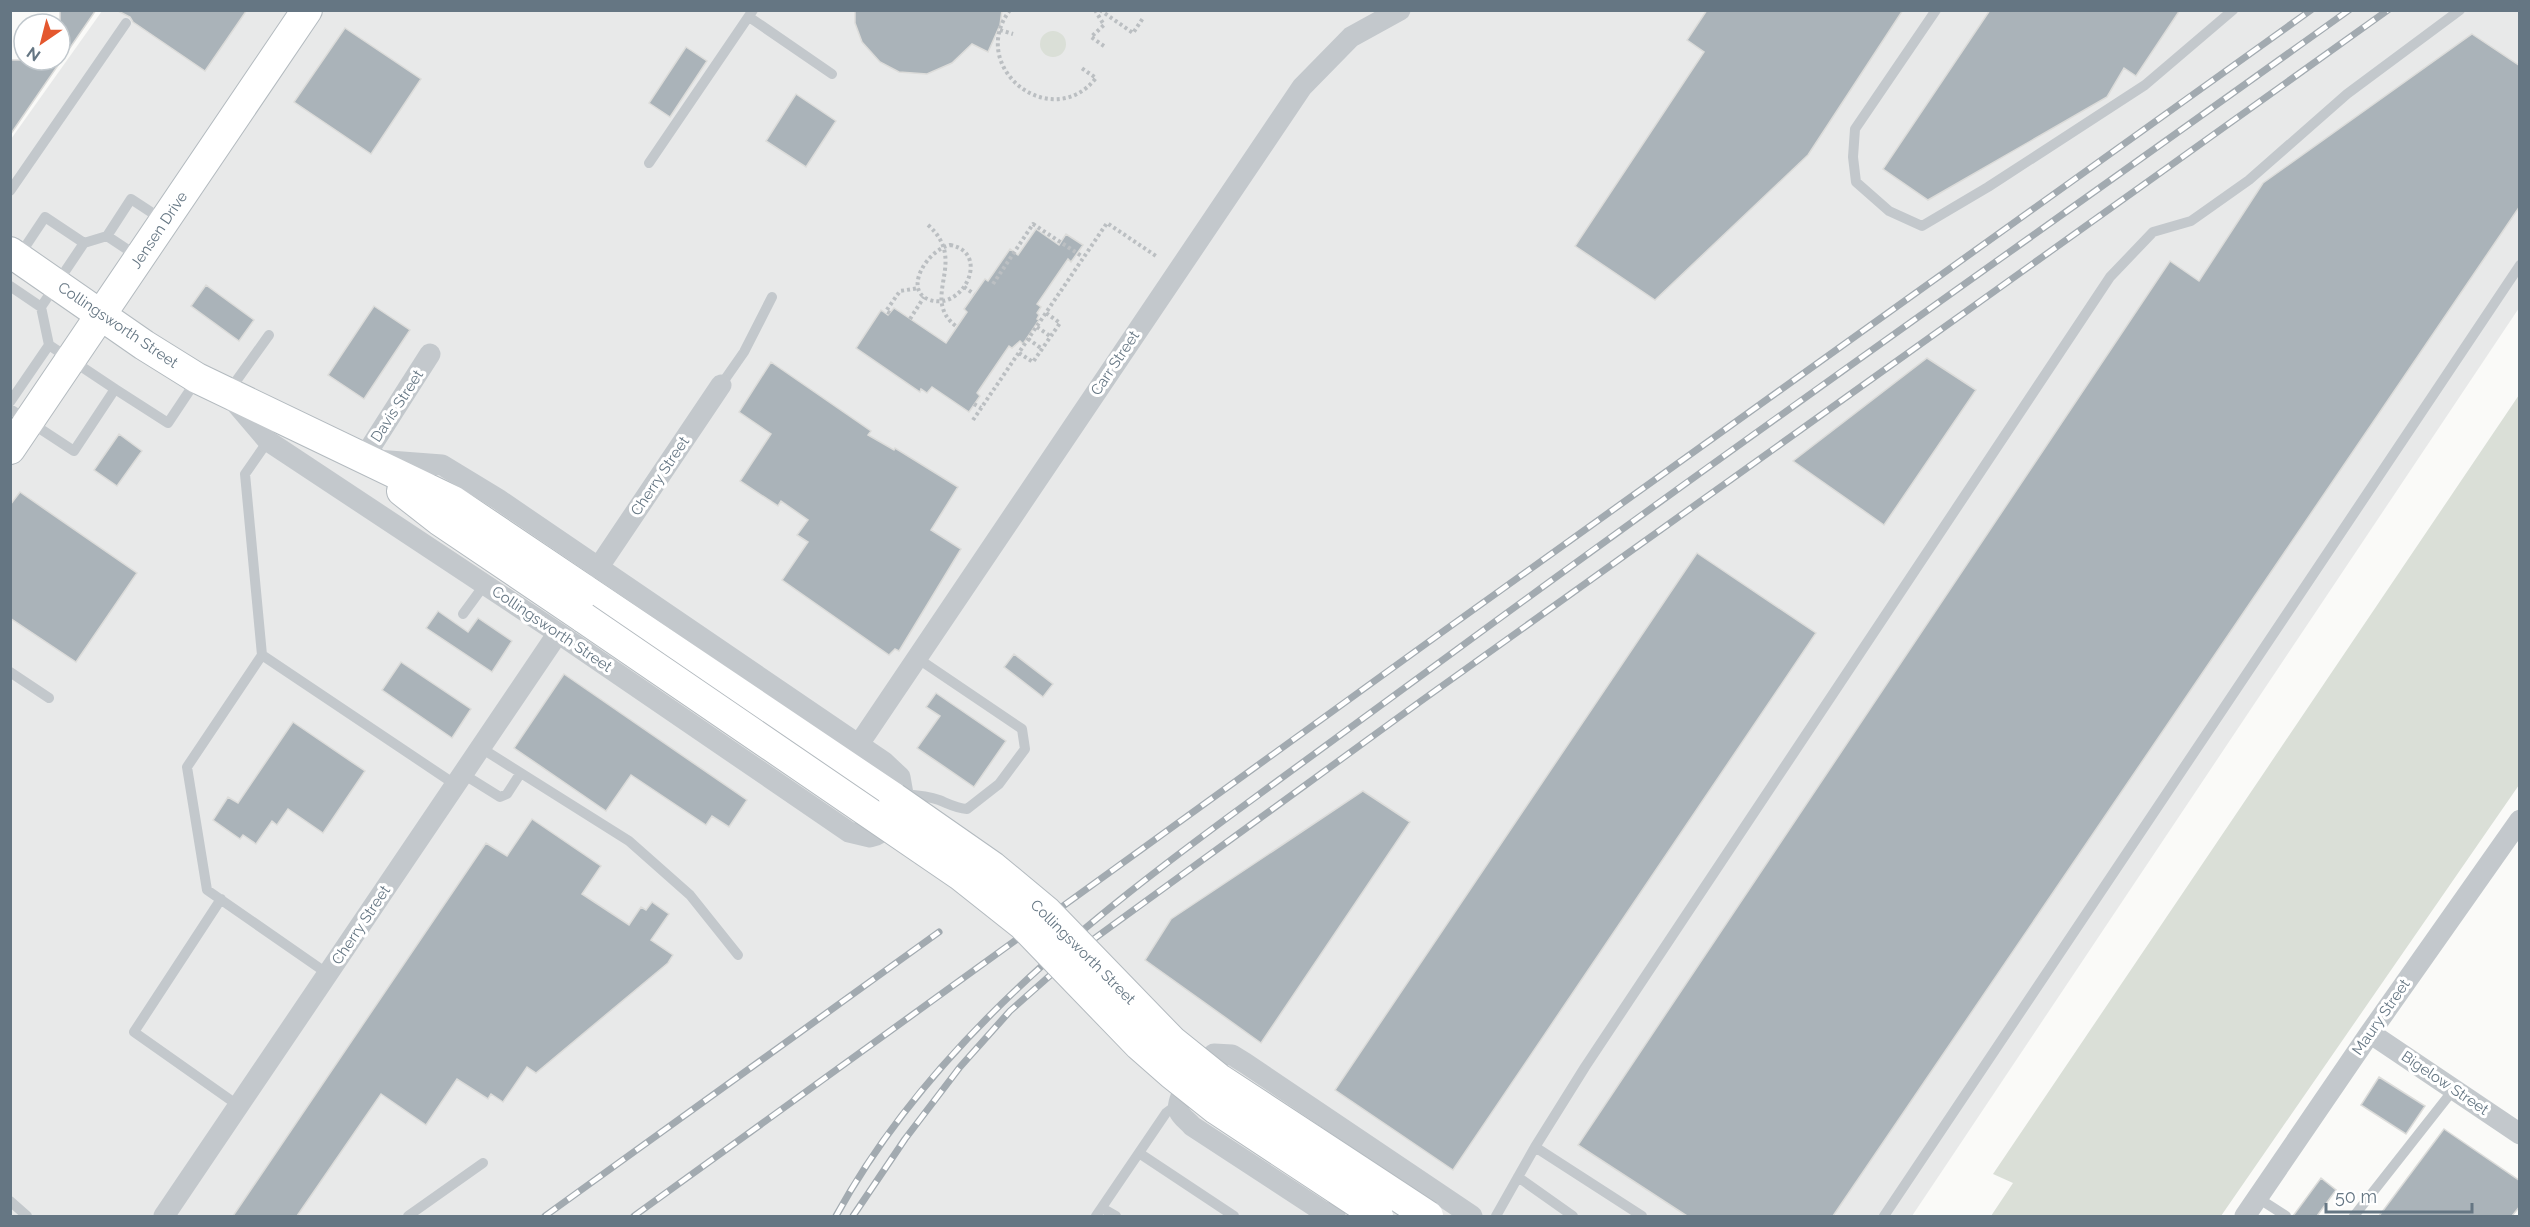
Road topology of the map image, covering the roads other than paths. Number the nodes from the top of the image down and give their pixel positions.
1 (307, 10) edge
2 (1400, 10) edge
3 (1936, 10) edge
4 (2233, 10) edge
5 (2460, 10) edge
6 (751, 14) edge
7 (126, 23) dead end
8 (832, 74) dead end
9 (649, 163) dead end
10 (10, 191) edge
11 (165, 221) junction
12 (106, 236) junction
13 (84, 243) junction
14 (140, 258) junction
15 (13, 259) edge
16 (2520, 265) edge
17 (10, 286) edge
18 (49, 295) junction
19 (772, 297) dead end
20 (102, 315) junction
21 (269, 335) dead end
22 (60, 352) junction
23 (430, 354) dead end
24 (197, 378) junction
25 (721, 385) joint
26 (115, 389) junction
27 (228, 393) junction
28 (14, 428) edge
29 (268, 441) junction
30 (363, 459) junction
31 (598, 568) junction
32 (485, 584) junction
33 (590, 608) junction
34 (463, 614) dead end
35 (558, 633) junction
36 (262, 655) junction
37 (917, 658) junction
38 (10, 672) edge
39 (49, 698) dead end
40 (859, 744) junction
41 (480, 748) junction
42 (520, 774) junction
43 (460, 779) junction
44 (903, 794) junction
45 (2520, 820) edge
46 (221, 899) junction
47 (738, 955) dead end
48 (328, 974) junction
49 (2370, 1033) junction
50 (2454, 1089) junction
51 (1178, 1103) junction
52 (239, 1106) junction
53 (2520, 1134) edge
54 (1535, 1147) junction
55 (1139, 1153) junction
56 (483, 1163) dead end
57 (1404, 1170) junction
58 (1518, 1177) junction
59 (2258, 1198) junction
60 (10, 1201) edge
61 (1099, 1212) edge
62 (27, 1216) edge
63 (165, 1216) edge
64 (408, 1216) edge
65 (1116, 1216) edge
66 (1234, 1216) edge
67 (1335, 1216) edge
68 (1343, 1216) edge
69 (1378, 1216) edge
70 (1428, 1216) edge
71 (1473, 1216) edge
72 (1496, 1216) edge
73 (1573, 1216) edge
74 (1642, 1216) edge
75 (1884, 1216) edge
76 (2246, 1216) edge
77 (2286, 1216) edge
78 (2354, 1216) edge

1 - 11 main road, Jensen Drive
2 - 37 street, Carr Street
3 - 4 lane
5 - 54 lane
6 - 8 lane
6 - 9 lane
7 - 10 lane
11 - 12 lane
11 - 14 main road, Jensen Drive
12 - 13 lane
12 - 14 lane
13 - 15 lane
13 - 18 lane
14 - 20 main road, Jensen Drive
15 - 18 main road, Collingsworth Street
16 - 75 lane
17 - 18 lane
18 - 20 main road, Collingsworth Street
18 - 22 lane
19 - 25 lane
20 - 22 main road, Jensen Drive
20 - 24 main road, Collingsworth Street
21 - 27 lane
22 - 26 lane
22 - 28 main road, Jensen Drive
23 - 30 street, Davis Street
24 - 26 lane
24 - 27 main road, Collingsworth Street
25 - 31 street, Cherry Street
26 - 28 lane
27 - 29 street, Collingsworth Street
27 - 30 main road, Collingsworth Street
29 - 32 street, Collingsworth Street
29 - 36 lane
30 - 31 street, Collingsworth Street
30 - 33 main road, Collingsworth Street
31 - 40 street, Collingsworth Street
32 - 34 lane
32 - 35 street, Collingsworth Street
33 - 69 main road, Collingsworth Street, bridge
33 - 70 main road, Collingsworth Street, bridge
35 - 41 street, Cherry Street
35 - 44 street, Collingsworth Street
36 - 43 lane
36 - 46 lane
37 - 40 street, Carr Street
37 - 44 lane
38 - 39 lane
40 - 44 street, Collingsworth Street
41 - 42 lane
41 - 43 street, Cherry Street
42 - 43 lane
42 - 47 lane
43 - 48 street, Cherry Street
45 - 49 street, Maury Street
46 - 48 lane
46 - 52 lane
48 - 52 street, Cherry Street
49 - 50 street, Bigelow Street
49 - 59 street, Maury Street
50 - 53 street, Bigelow Street
50 - 78 lane
51 - 55 lane
51 - 57 street
51 - 67 street
52 - 63 street, Cherry Street
54 - 58 lane
54 - 74 lane
55 - 61 lane
55 - 66 lane
56 - 64 lane
57 - 68 street
57 - 71 street
58 - 72 lane
58 - 73 lane
59 - 76 street, Maury Street
59 - 77 lane
60 - 62 lane
61 - 65 lane

